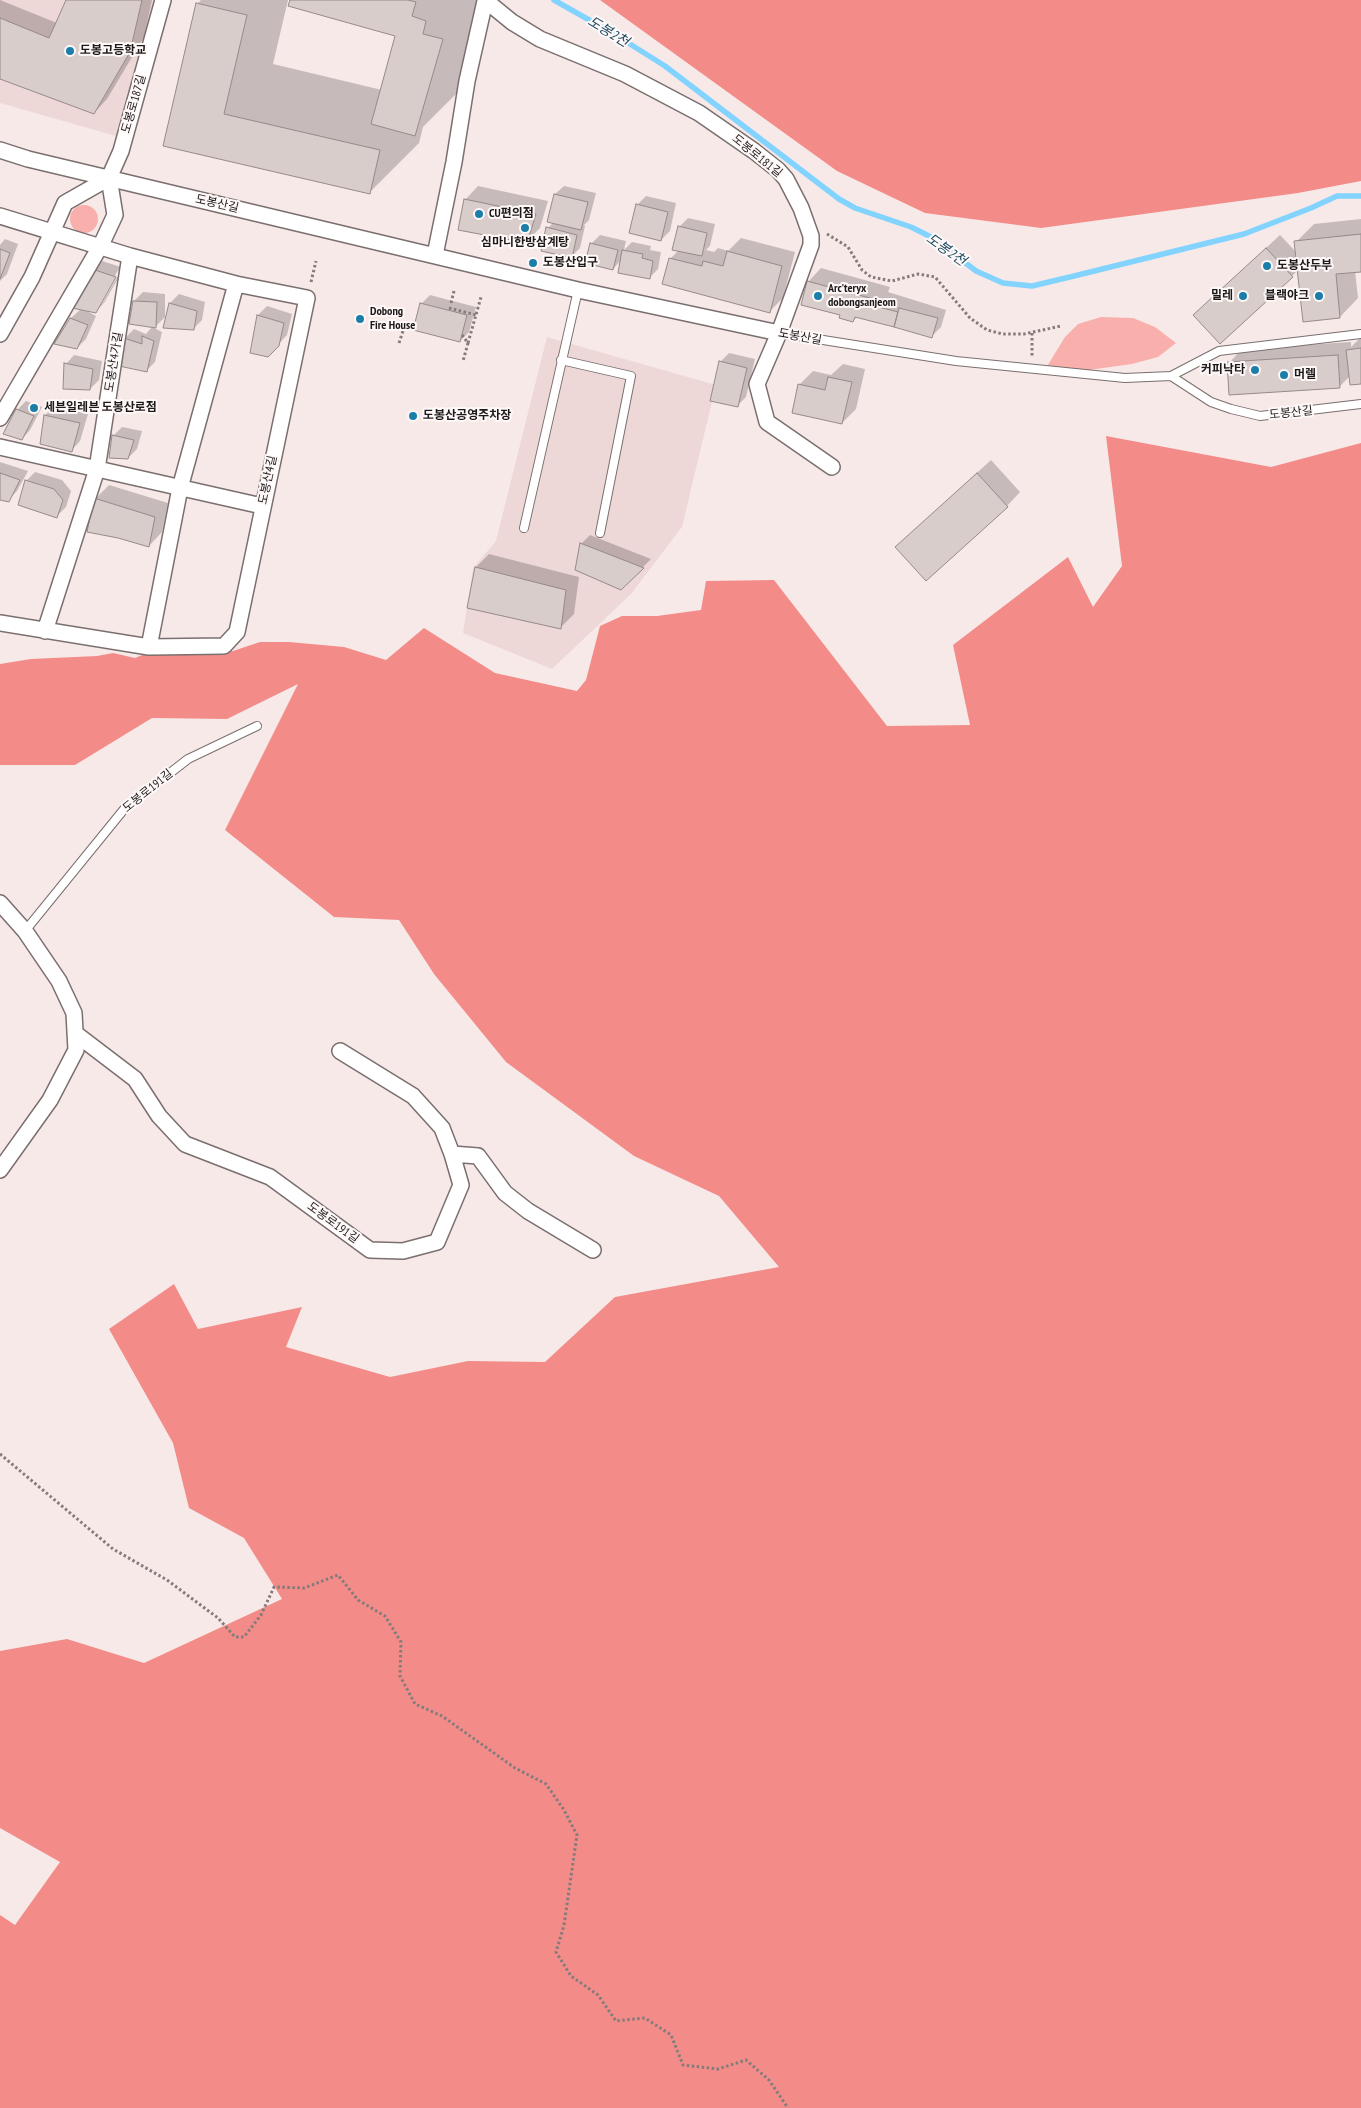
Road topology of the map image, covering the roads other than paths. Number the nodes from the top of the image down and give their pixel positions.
1 (163, 0) edge
2 (485, 0) edge
3 (0, 150) edge
4 (109, 178) junction
5 (0, 216) edge
6 (53, 232) junction
7 (101, 245) junction
8 (435, 255) junction
9 (130, 256) junction
10 (236, 284) junction
11 (578, 290) junction
12 (0, 334) edge
13 (779, 334) junction
14 (1361, 334) edge
15 (561, 360) junction
16 (1171, 376) junction
17 (1361, 404) edge
18 (0, 418) edge
19 (0, 447) edge
20 (832, 466) dead end
21 (97, 469) junction
22 (180, 488) junction
23 (262, 506) junction
24 (524, 528) dead end
25 (600, 533) dead end
26 (0, 623) edge
27 (45, 631) junction
28 (150, 646) junction
29 (257, 726) dead end
30 (0, 903) edge
31 (25, 931) junction
32 (76, 1034) junction
33 (340, 1051) dead end
34 (452, 1154) junction
35 (0, 1170) edge
36 (593, 1250) dead end

1 - 4 street, 도봉로187길
2 - 8 street
2 - 13 street, 도봉로181길
3 - 4 street, 도봉산길
4 - 6 street
4 - 7 street
4 - 8 street, 도봉산길
5 - 6 street
6 - 7 street
6 - 12 street
7 - 9 street
7 - 18 street
8 - 11 street, 도봉산길
9 - 10 street
9 - 21 street, 도봉산4가길
10 - 22 street
10 - 23 street, 도봉산4길
11 - 13 street, 도봉산길
11 - 15 lane
13 - 16 lane, 도봉산길
13 - 20 street, 도봉로181길
14 - 16 lane, 도봉산길
15 - 24 lane
15 - 25 lane
16 - 17 lane, 도봉산길
19 - 21 street
21 - 22 street
21 - 27 street, 도봉산4가길
22 - 23 street
22 - 28 street
23 - 28 street, 도봉산4길
26 - 27 street, 도봉산4길
27 - 28 street, 도봉산4길
29 - 31 lane, 도봉로191길
30 - 31 street
31 - 32 street
32 - 34 street, 도봉로191길
32 - 35 street
33 - 34 street
34 - 36 street

